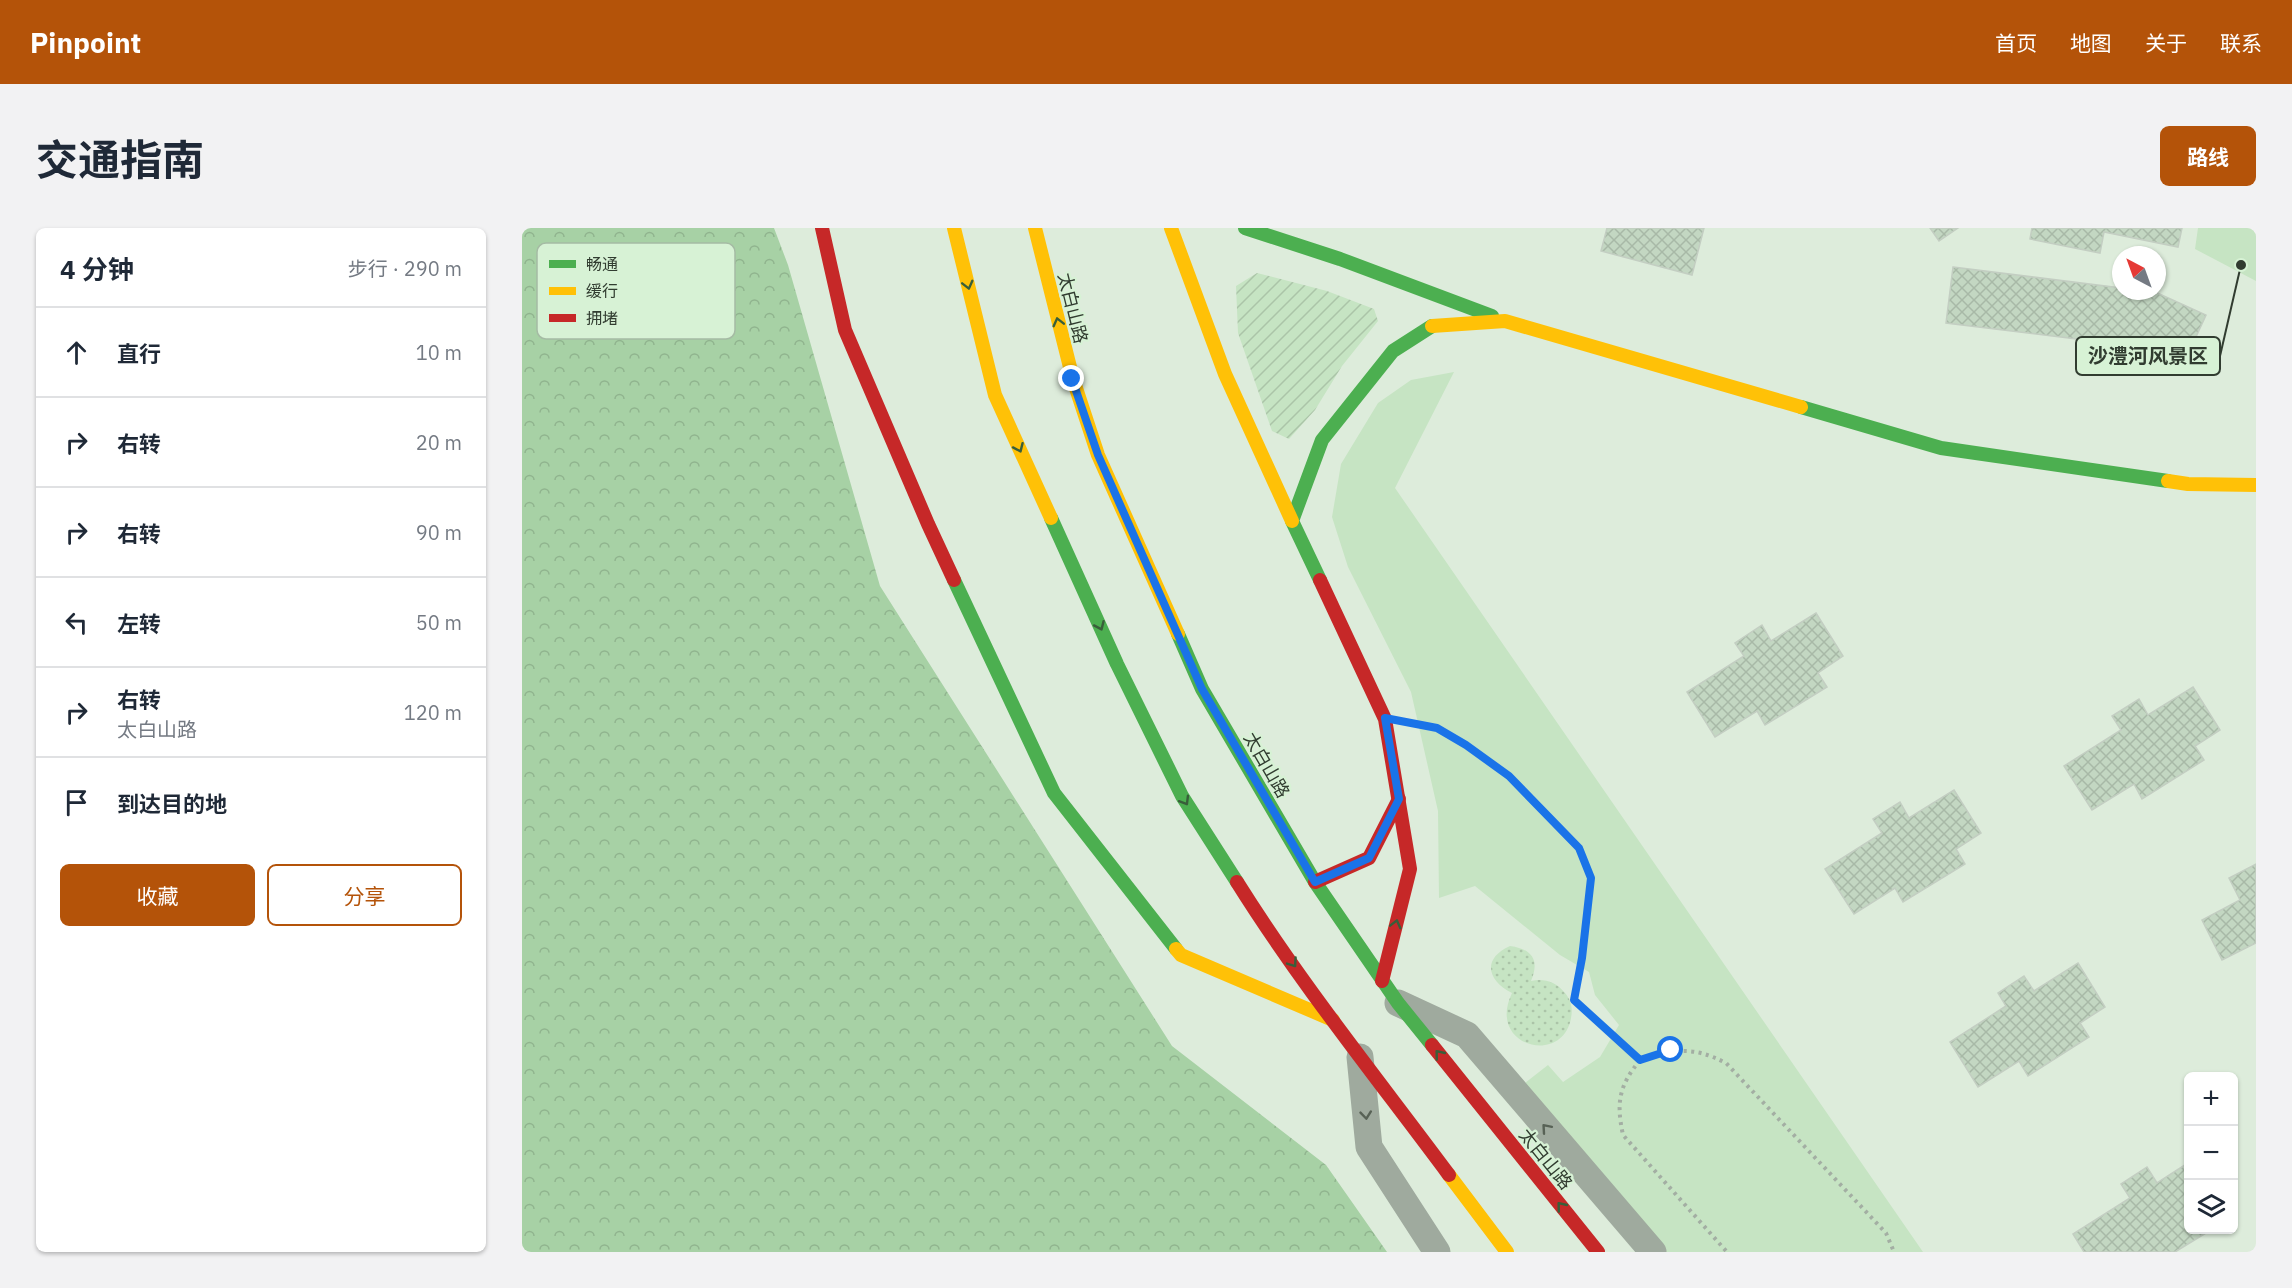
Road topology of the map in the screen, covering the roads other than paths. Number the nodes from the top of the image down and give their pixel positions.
1 (822, 228) edge
2 (954, 228) edge
3 (1035, 228) edge
4 (1171, 228) edge
5 (1245, 228) edge
6 (1505, 321) junction
7 (2256, 485) edge
8 (1292, 520) junction
9 (1399, 799) junction
10 (1315, 882) junction
11 (1382, 981) junction
12 (1398, 1003) junction
13 (1333, 1020) junction
14 (1360, 1057) junction
15 (1437, 1252) edge
16 (1507, 1252) edge
17 (1598, 1252) edge
18 (1653, 1252) edge

1 - 13 street
2 -> 13 street
10 -> 3 street, 太白山路
4 - 8 street
5 - 6 street
6 - 7 street
6 - 8 street
8 - 9 street
9 - 10 street
11 -> 9 street
10 - 11 street, 太白山路
11 - 12 street, 太白山路
17 -> 12 street, 太白山路
18 -> 12 street
13 - 14 street
14 -> 15 street
14 - 16 street

